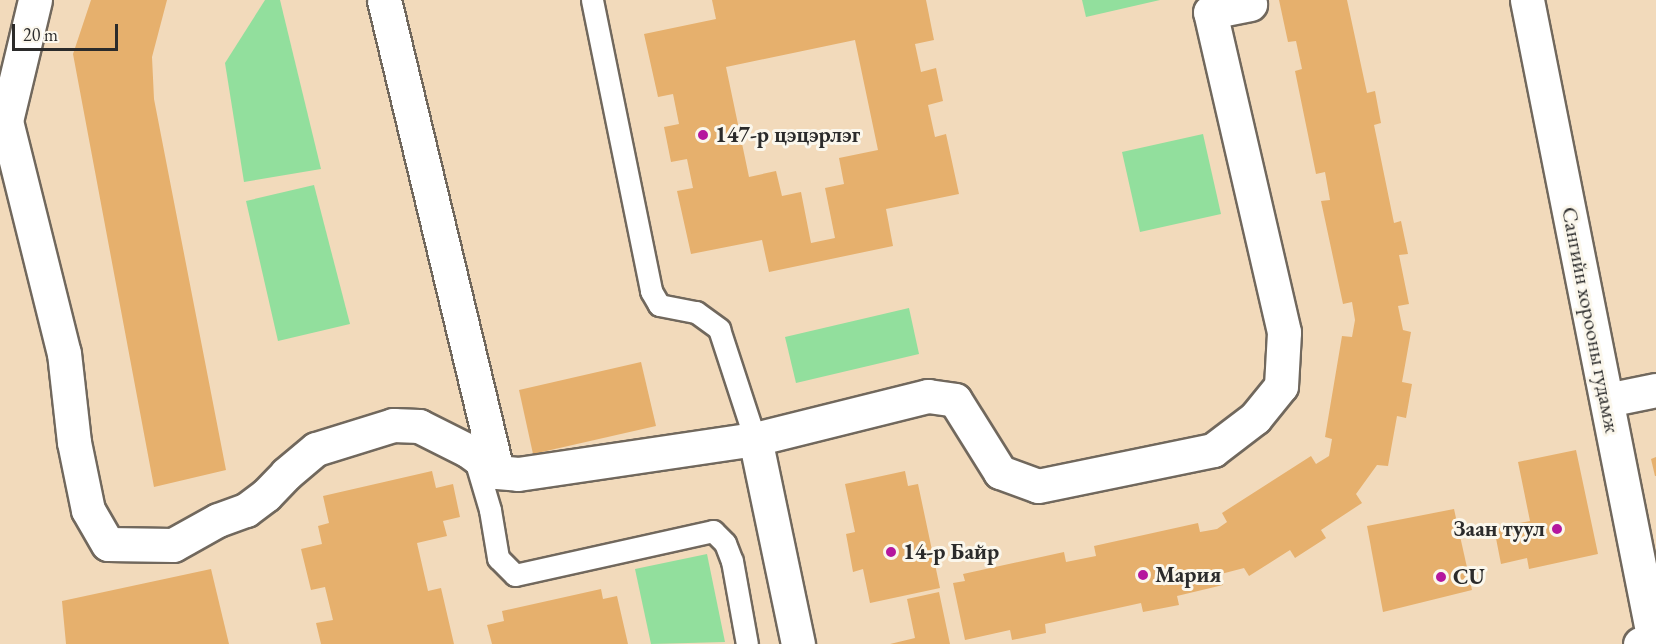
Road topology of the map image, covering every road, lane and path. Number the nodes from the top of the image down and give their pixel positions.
1 (35, 0) edge
2 (384, 0) edge
3 (592, 0) edge
4 (1527, 0) edge
5 (1250, 4) dead end
6 (12, 202) edge
7 (1656, 390) edge
8 (1607, 400) junction
9 (755, 440) junction
10 (467, 450) junction
11 (497, 472) junction
12 (1650, 642) edge
13 (747, 644) edge
14 (798, 644) edge

1 - 6 street
2 - 11 street
3 - 9 lane
4 - 8 street, Сангийн хорооны гудамж
5 - 9 street
6 - 10 street
7 - 8 street
8 - 12 street, Сангийн хорооны гудамж
9 - 11 street
9 - 14 street
10 - 11 street
10 - 13 lane

